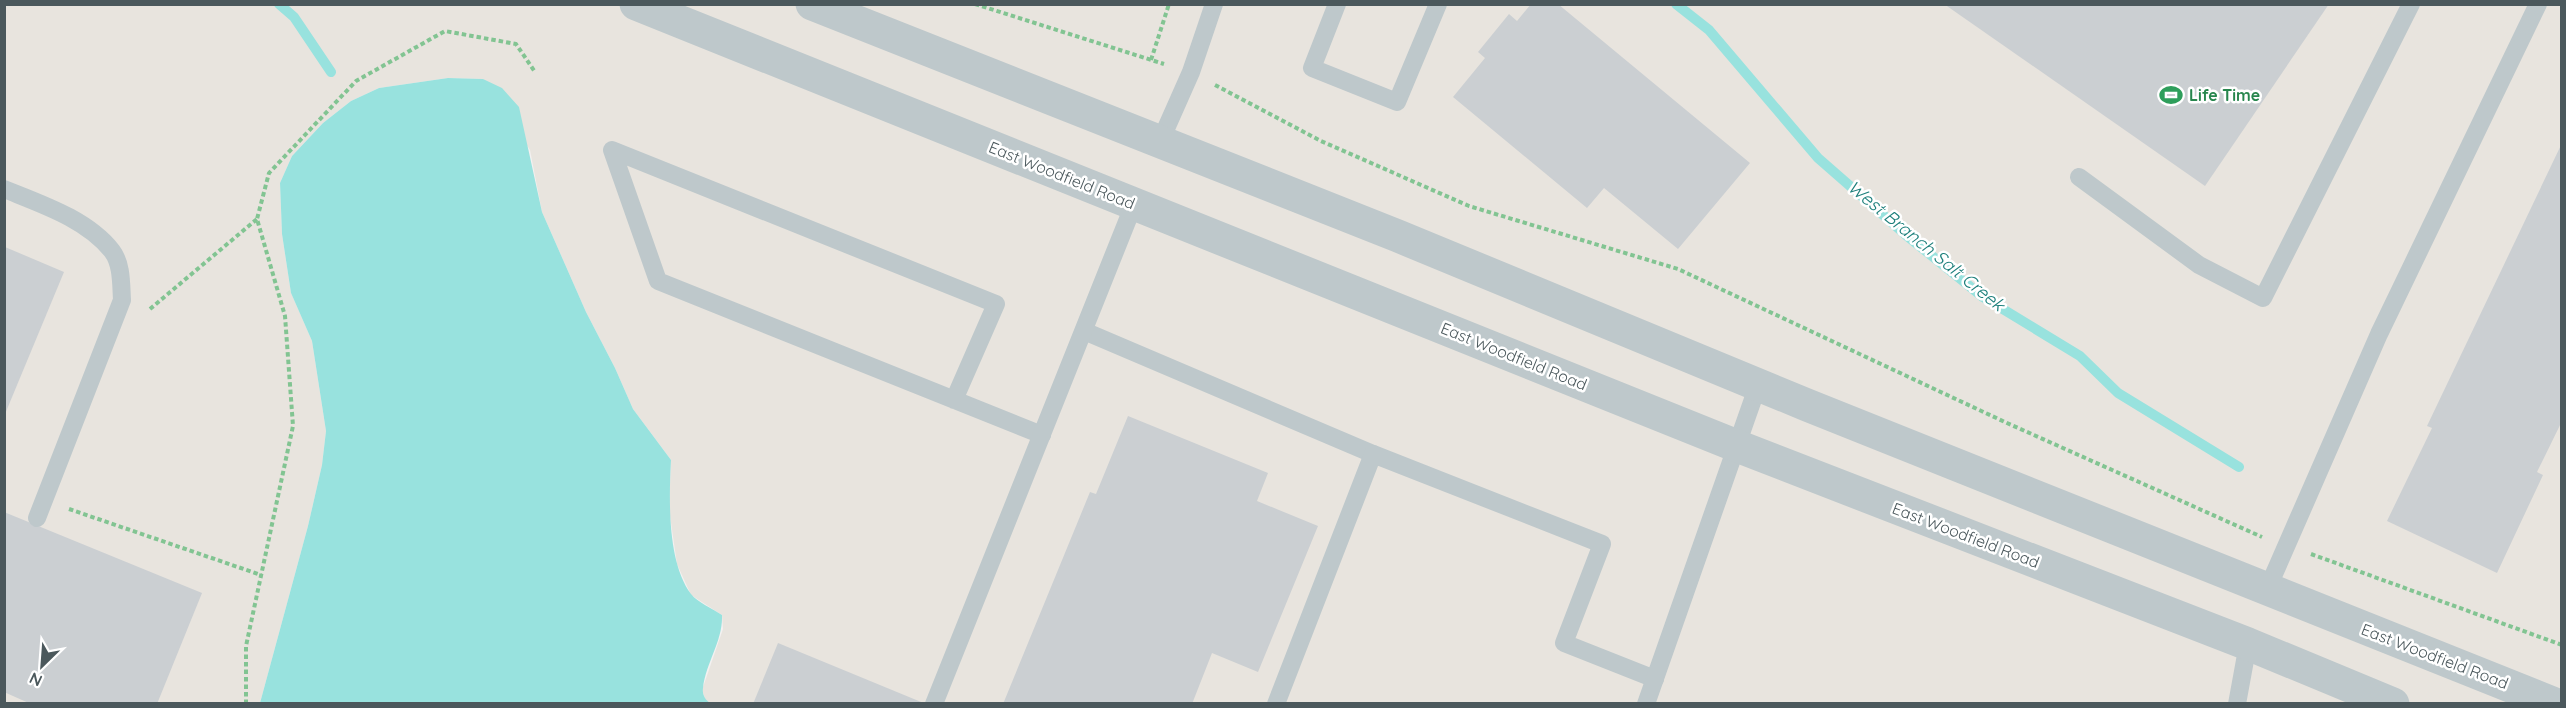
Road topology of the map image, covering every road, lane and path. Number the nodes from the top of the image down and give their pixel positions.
1 (636, 4) edge
2 (812, 4) edge
3 (975, 4) edge
4 (1169, 4) edge
5 (1214, 4) edge
6 (1337, 4) edge
7 (1438, 4) edge
8 (2411, 4) edge
9 (2538, 4) edge
10 (1151, 60) junction
11 (535, 72) dead end
12 (1191, 72) junction
13 (1160, 142) junction
14 (2079, 177) dead end
15 (4, 189) edge
16 (1134, 204) junction
17 (257, 219) junction
18 (149, 310) dead end
19 (1084, 331) junction
20 (1758, 385) junction
21 (954, 400) junction
22 (1042, 435) junction
23 (1737, 446) junction
24 (1373, 454) junction
25 (44, 500) junction
26 (37, 518) dead end
27 (2287, 546) junction
28 (261, 576) junction
29 (2267, 590) junction
30 (2248, 644) junction
31 (2562, 645) edge
32 (1655, 680) junction
33 (246, 704) edge
34 (934, 704) edge
35 (1276, 704) edge
36 (1646, 704) edge
37 (2237, 704) edge
38 (2393, 704) edge
39 (2555, 704) edge

1 - 16 street, East Woodfield Road
2 - 13 street, East Woodfield Road
3 - 10 path
4 - 10 path
5 - 12 lane
6 - 7 lane
8 - 14 lane
9 - 27 lane
10 - 12 path
11 - 17 path
12 - 13 lane
12 - 27 path
13 - 20 street, East Woodfield Road
15 - 25 lane
16 - 19 lane
16 - 23 street, East Woodfield Road
17 - 18 path
17 - 28 path
19 - 22 lane
19 - 24 lane
20 - 23 lane
20 - 29 street, East Woodfield Road
21 - 21 lane
21 - 22 lane
22 - 34 lane
23 - 30 street, East Woodfield Road
23 - 32 lane
24 - 32 lane
24 - 35 lane
25 - 26 lane
25 - 28 path
27 - 29 lane
27 - 31 path
28 - 33 path
29 - 39 street, East Woodfield Road
30 - 37 lane
30 - 38 street, East Woodfield Road
32 - 36 lane

